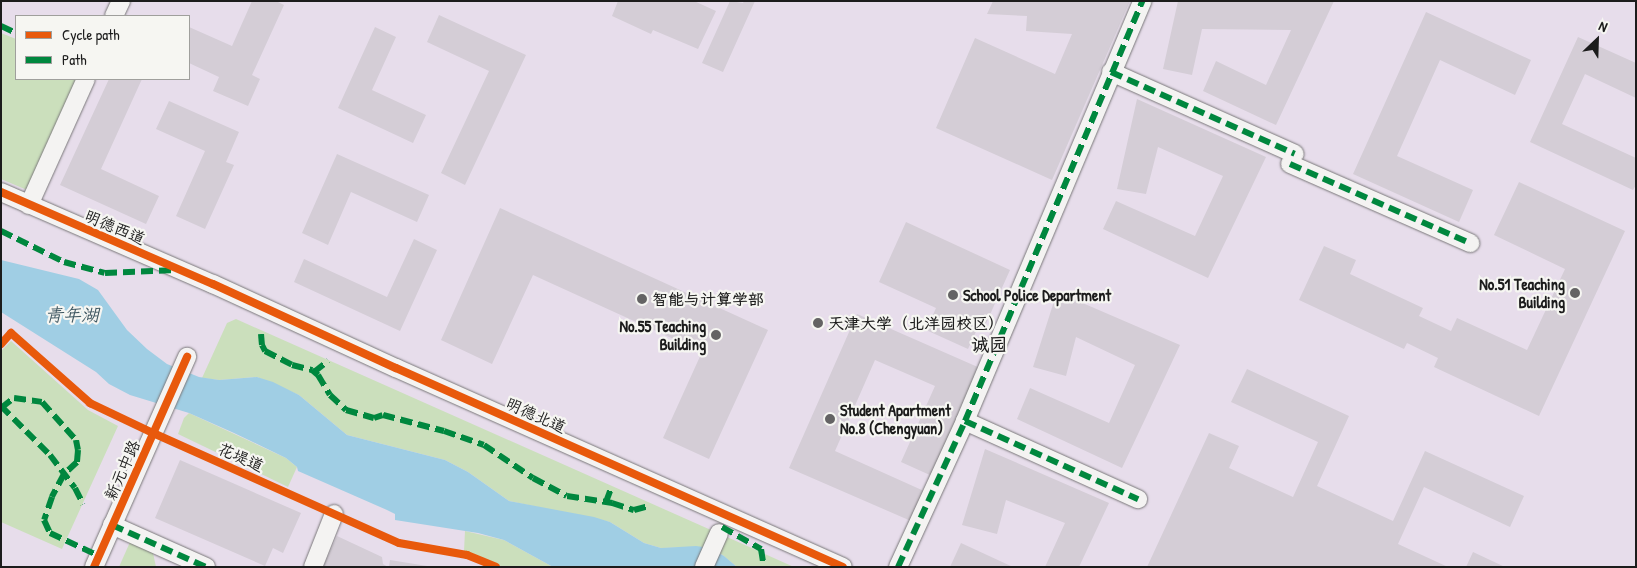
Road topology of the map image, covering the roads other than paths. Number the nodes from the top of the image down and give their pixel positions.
1 (121, 1) edge
2 (1142, 1) edge
3 (114, 15) edge
4 (1111, 72) junction
5 (86, 80) edge
6 (1, 192) edge
7 (29, 205) junction
8 (1470, 243) dead end
9 (219, 286) joint
10 (181, 362) dead end
11 (159, 412) junction
12 (965, 421) junction
13 (1138, 499) dead end
14 (334, 514) dead end
15 (112, 524) junction
16 (719, 533) dead end
17 (86, 567) edge
18 (94, 567) edge
19 (206, 567) edge
20 (313, 567) edge
21 (704, 567) edge
22 (843, 567) edge
23 (898, 567) edge

1 - 3 street
2 - 4 street
4 - 8 street
4 - 12 street
5 - 7 street
6 - 7 street, 明德西道
7 - 9 street, 明德西道
9 - 22 street, 明德北道
10 - 11 street, 新元中路
11 - 15 street, 新元中路
11 - 17 street, 新元中路
12 - 13 street
12 - 23 street
14 - 20 street
15 - 18 street, 新元中路
15 - 19 street
16 - 21 street

